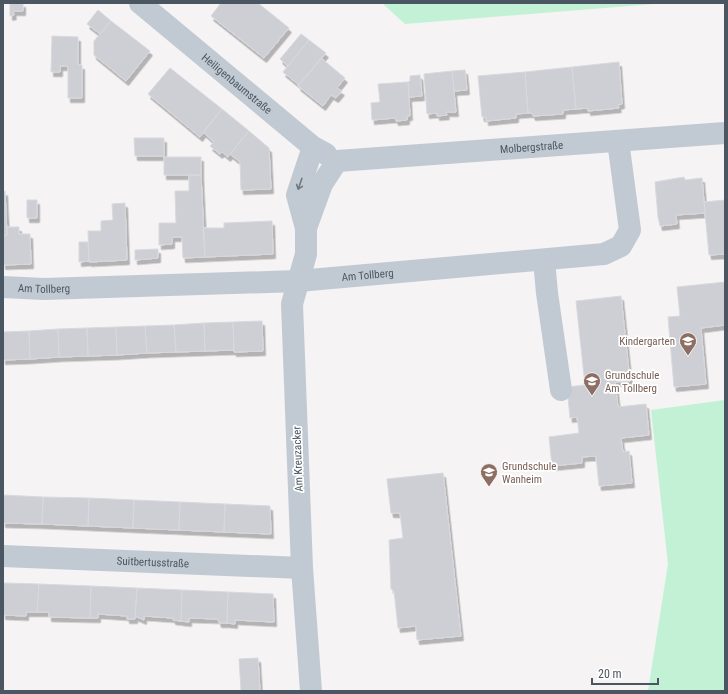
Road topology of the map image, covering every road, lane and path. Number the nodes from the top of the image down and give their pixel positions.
1 (140, 3) edge
2 (725, 132) edge
3 (618, 141) junction
4 (313, 147) junction
5 (337, 161) junction
6 (306, 228) junction
7 (544, 260) junction
8 (298, 281) junction
9 (3, 288) edge
10 (561, 390) dead end
11 (3, 556) edge
12 (302, 568) junction
13 (312, 691) edge

1 - 4 street, Heiligenbaumstraße
2 - 3 street, Molbergstraße
3 - 5 street, Molbergstraße
3 - 7 street, Am Tollberg
4 - 5 street, Heiligenbaumstraße
4 -> 6 street, Am Kreuzacker
5 - 6 street, Am Kreuzacker
6 - 8 street, Am Kreuzacker
7 - 8 street, Am Tollberg
7 - 10 street
8 - 9 street, Am Tollberg
8 - 12 street, Am Kreuzacker
11 - 12 street, Suitbertusstraße
12 - 13 street, Am Kreuzacker

